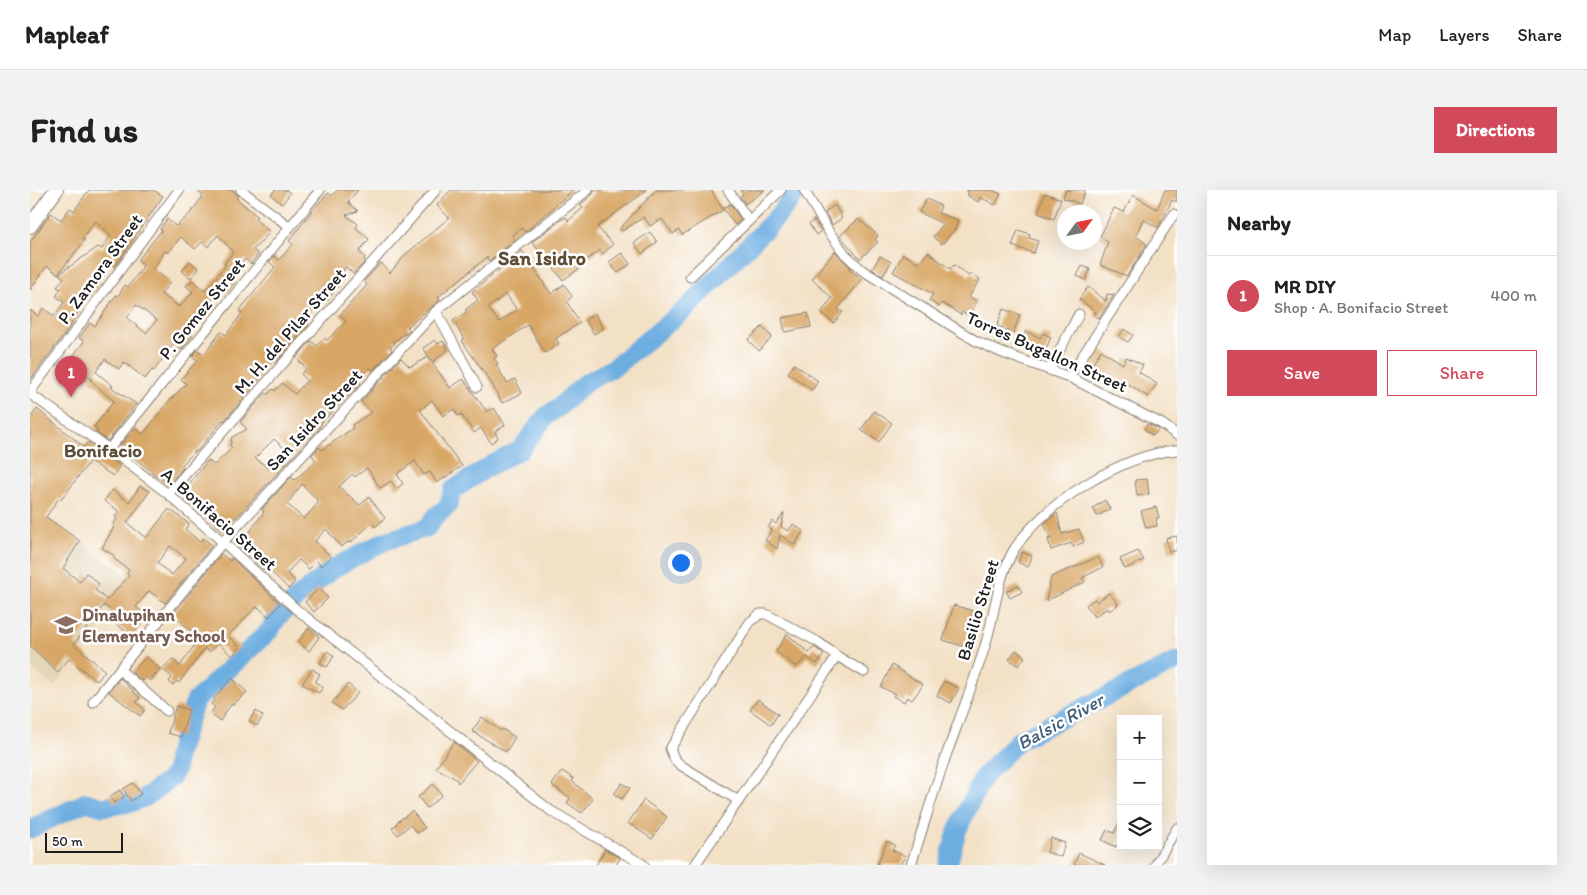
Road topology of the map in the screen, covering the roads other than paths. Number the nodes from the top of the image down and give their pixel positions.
1 (56, 190) edge
2 (179, 190) edge
3 (241, 190) edge
4 (320, 190) edge
5 (436, 190) edge
6 (588, 190) edge
7 (728, 190) edge
8 (781, 190) edge
9 (804, 190) edge
10 (1174, 214) dead end
11 (749, 221) junction
12 (30, 226) edge
13 (290, 227) junction
14 (690, 277) dead end
15 (436, 311) junction
16 (1079, 314) dead end
17 (1049, 370) junction
18 (1070, 377) junction
19 (477, 387) dead end
20 (30, 393) edge
21 (1177, 434) edge
22 (109, 449) junction
23 (1177, 450) edge
24 (168, 494) junction
25 (223, 542) junction
26 (837, 656) junction
27 (120, 670) junction
28 (864, 672) dead end
29 (93, 702) dead end
30 (167, 711) dead end
31 (739, 801) junction
32 (1177, 828) edge
33 (644, 865) edge
34 (695, 865) edge
35 (911, 865) edge
36 (1155, 865) edge

1 - 12 main road
2 - 20 street, P. Zamora Street
3 - 13 street
4 - 13 street, P. Gomez Street
5 - 24 street, M. H. del Pilar Street
6 - 15 street, San Isidro Street
7 - 11 street
8 - 11 street
9 - 17 street, Torres Bugallon Street
10 - 18 street
11 - 14 street
13 - 22 street, P. Gomez Street
15 - 19 street
15 - 25 street, San Isidro Street
16 - 17 street
17 - 18 street, Torres Bugallon Street
18 - 21 street, Torres Bugallon Street
20 - 22 street, A. Bonifacio Street
22 - 24 street, A. Bonifacio Street
23 - 35 street, Basilio Street
24 - 25 street, A. Bonifacio Street
25 - 27 street, San Isidro Street
25 - 33 street, A. Bonifacio Street
26 - 28 street
26 - 31 street
26 - 31 street
27 - 29 street, San Isidro Street
27 - 30 street
31 - 34 street
32 - 36 street

